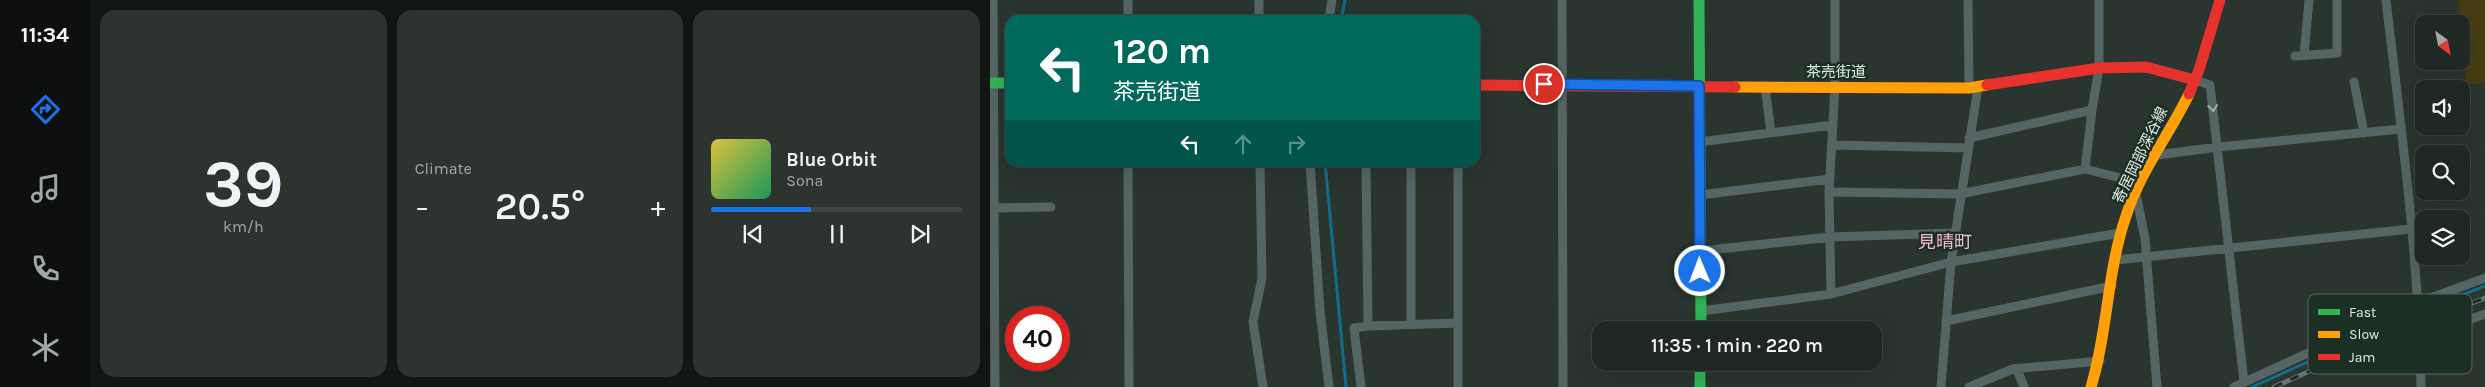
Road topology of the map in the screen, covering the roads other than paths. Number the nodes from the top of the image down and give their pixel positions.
1 (993, 0) edge
2 (1128, 0) edge
3 (1259, 0) edge
4 (1332, 0) edge
5 (1562, 0) edge
6 (1699, 0) edge
7 (1835, 0) edge
8 (1968, 0) edge
9 (2100, 0) edge
10 (2220, 0) edge
11 (2309, 0) edge
12 (2337, 0) edge
13 (2386, 0) edge
14 (1128, 15) edge
15 (1259, 15) edge
16 (1329, 15) edge
17 (2099, 68) junction
18 (2195, 80) junction
19 (2354, 82) dead end
20 (991, 83) edge
21 (1005, 83) edge
22 (1562, 84) junction
23 (1480, 85) edge
24 (1699, 86) junction
25 (1765, 86) junction
26 (1835, 86) junction
27 (1974, 88) junction
28 (2092, 110) junction
29 (1833, 125) junction
30 (2401, 129) junction
31 (1771, 133) junction
32 (2364, 133) junction
33 (1969, 138) junction
34 (1699, 142) junction
35 (1832, 145) junction
36 (2218, 147) junction
37 (1968, 148) junction
38 (2157, 155) junction
39 (1128, 167) edge
40 (1260, 167) edge
41 (1310, 167) edge
42 (1366, 167) edge
43 (1411, 167) edge
44 (1458, 167) edge
45 (2085, 169) junction
46 (1830, 179) junction
47 (2138, 188) junction
48 (1829, 192) junction
49 (1700, 194) junction
50 (1960, 194) junction
51 (1051, 207) dead end
52 (992, 208) edge
53 (2411, 229) junction
54 (1954, 233) junction
55 (2120, 233) junction
56 (1830, 238) junction
57 (2230, 248) junction
58 (1700, 251) junction
59 (2146, 257) junction
60 (2116, 260) junction
61 (1951, 262) junction
62 (2485, 278) edge
63 (2112, 286) junction
64 (1832, 294) junction
65 (2416, 294) edge
66 (2441, 294) edge
67 (1701, 310) junction
68 (2485, 314) edge
69 (2472, 319) edge
70 (1700, 321) edge
71 (1946, 321) junction
72 (1411, 323) junction
73 (1457, 323) junction
74 (1368, 326) junction
75 (992, 330) edge
76 (2308, 353) edge
77 (2100, 361) junction
78 (2017, 369) junction
79 (1700, 371) edge
80 (2421, 374) edge
81 (2244, 382) junction
82 (995, 387) edge
83 (1129, 387) edge
84 (1263, 387) edge
85 (1329, 387) edge
86 (1361, 387) edge
87 (1458, 387) edge
88 (1563, 387) edge
89 (1700, 387) edge
90 (1941, 387) edge
91 (1969, 387) edge
92 (2024, 387) edge
93 (2091, 387) edge
94 (2156, 387) edge
95 (2234, 387) edge
96 (2421, 387) edge

1 - 20 street
2 - 14 street
3 - 15 street
4 - 16 street
5 - 22 street
6 - 24 street
7 - 26 street
8 - 27 street
9 - 17 street
10 - 18 street, 寄居岡部深谷線
11 - 12 street
13 - 30 street
17 - 18 street, 茶売街道
17 - 27 street, 茶売街道
17 - 28 street
18 -> 36 street
18 - 38 street, 寄居岡部深谷線
19 - 32 street
20 - 21 street
20 - 52 street
22 - 23 street, 茶売街道
22 - 24 street, 茶売街道
22 - 88 street
24 - 25 street, 茶売街道
24 - 34 street
25 - 26 street, 茶売街道
25 - 31 street
26 - 27 street, 茶売街道
26 - 29 street
27 - 33 street
28 - 33 street
28 - 45 street
29 - 31 street
29 - 35 street
30 - 32 street
30 - 53 street
31 - 34 street
32 - 36 street
33 - 37 street
34 - 49 street
35 - 37 street
35 - 46 street
36 - 38 street
36 - 57 street
37 - 50 street
38 - 47 street, 寄居岡部深谷線
39 - 83 street
40 - 84 street
41 - 85 street
42 - 74 street
43 - 72 street
44 - 73 street
45 - 47 street
45 - 50 street
46 - 48 street
46 - 49 street
47 - 55 street, 寄居岡部深谷線
47 - 59 street
48 - 50 street
48 - 56 street
49 - 58 street
50 - 54 street
51 - 52 street
52 - 75 street
53 - 57 street
53 - 65 street
54 - 56 street
54 - 61 street
55 - 60 street, 寄居岡部深谷線
55 - 61 street
56 - 58 street
56 - 64 street
57 - 59 street
57 - 81 street
58 - 67 street
59 - 60 street
59 - 94 street
60 - 63 street, 寄居岡部深谷線
61 - 64 street
61 - 71 street
62 - 66 street
63 - 71 street
63 - 77 street, 寄居岡部深谷線
64 - 67 street
67 - 70 street
68 - 69 street
71 - 90 street
72 - 73 street
72 - 74 street
73 - 87 street
74 - 86 street
75 - 82 street
76 - 81 street
77 - 78 street
77 - 93 street, 寄居岡部深谷線
78 - 91 street
78 - 92 street
79 - 89 street
80 - 96 street
81 - 95 street

